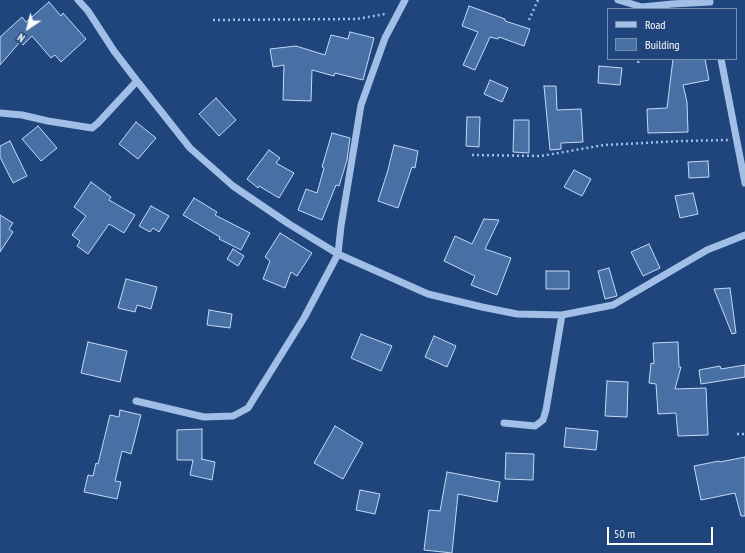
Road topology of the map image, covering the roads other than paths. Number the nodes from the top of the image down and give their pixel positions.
1 (78, 0) edge
2 (405, 0) edge
3 (618, 0) edge
4 (710, 4) edge
5 (721, 60) edge
6 (137, 81) junction
7 (0, 113) edge
8 (745, 183) edge
9 (745, 235) edge
10 (338, 254) junction
11 (562, 315) junction
12 (136, 401) dead end
13 (504, 423) dead end

1 - 6 street
2 - 10 street
3 - 4 street
5 - 8 street
6 - 7 street
6 - 10 street
9 - 11 street
10 - 11 street
10 - 12 street
11 - 13 street

